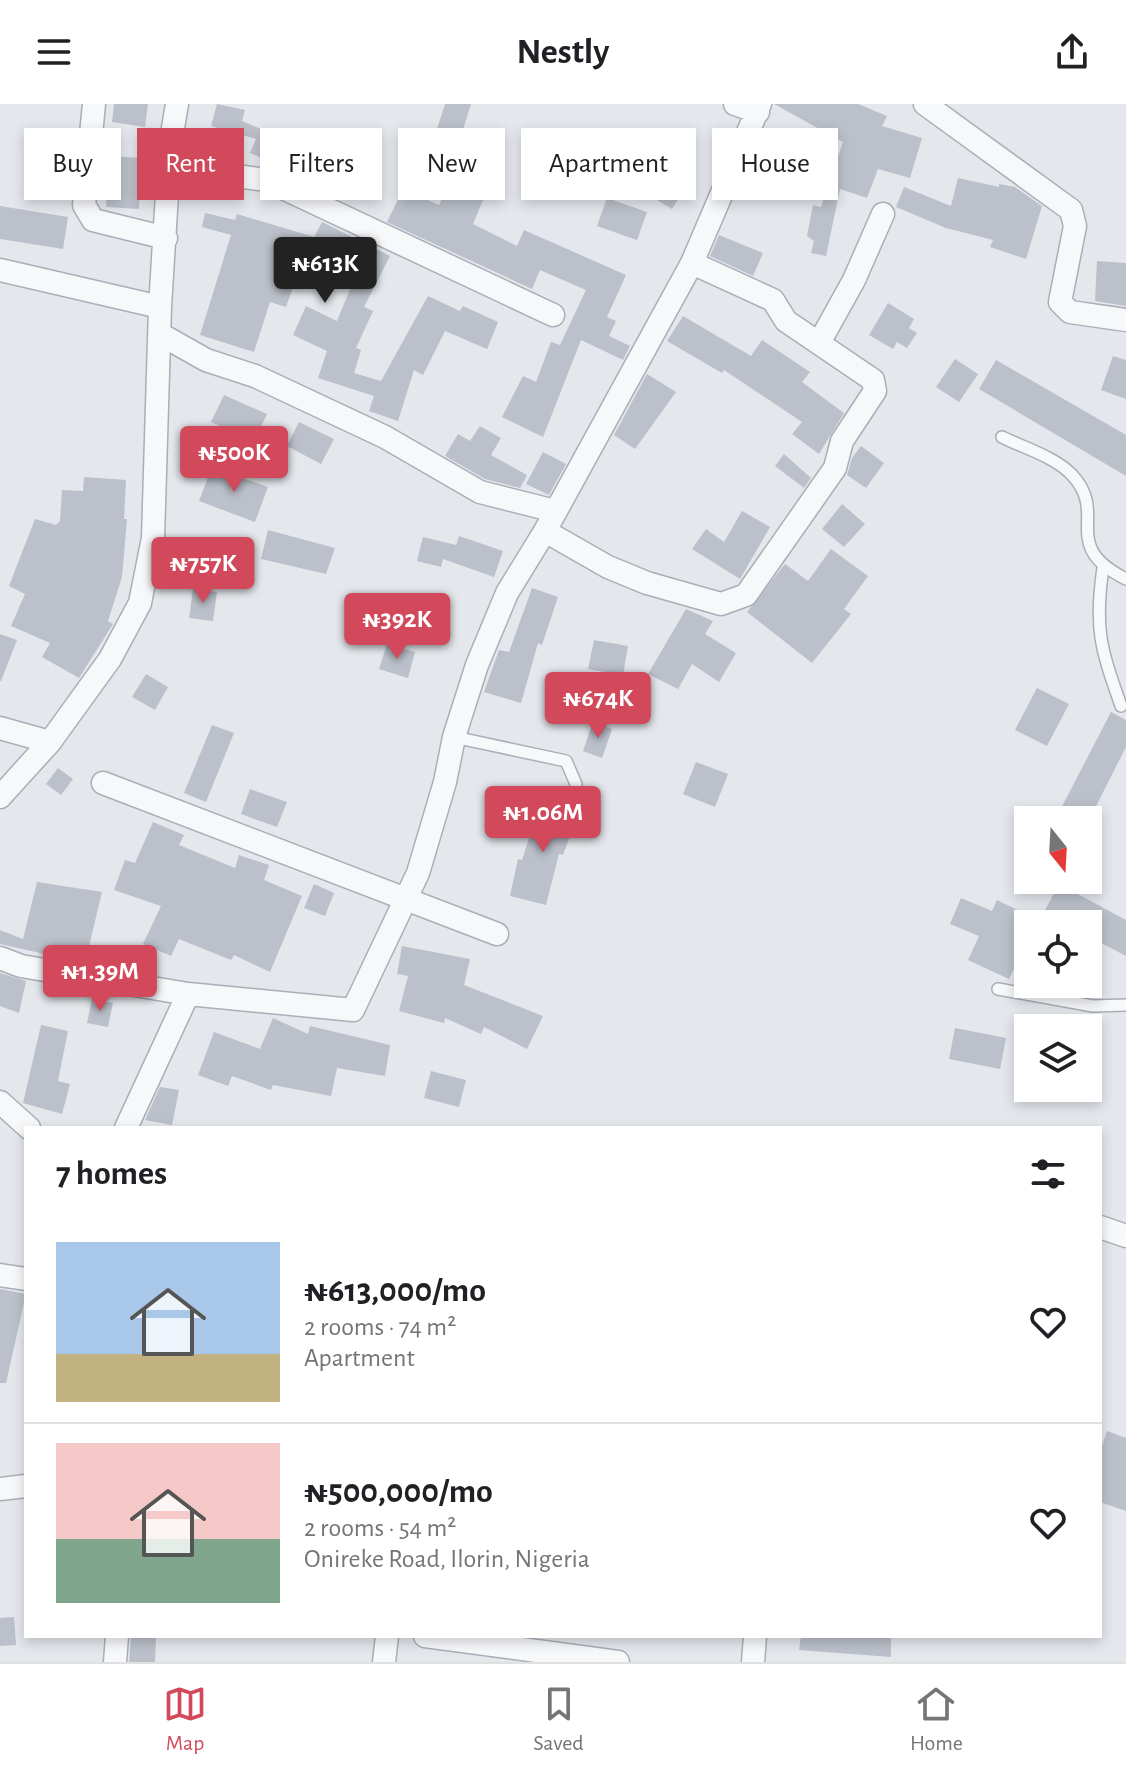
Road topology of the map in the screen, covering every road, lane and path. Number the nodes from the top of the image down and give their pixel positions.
1 (94, 104) edge
2 (177, 104) edge
3 (735, 104) edge
4 (925, 104) edge
5 (759, 108) edge
6 (173, 128) edge
7 (244, 177) edge
8 (168, 200) edge
9 (883, 214) dead end
10 (166, 238) junction
11 (692, 263) junction
12 (0, 270) edge
13 (160, 307) junction
14 (553, 315) dead end
15 (1126, 320) edge
16 (160, 334) junction
17 (819, 343) junction
18 (1002, 437) dead end
19 (550, 521) junction
20 (1103, 568) junction
21 (1126, 579) edge
22 (1121, 706) dead end
23 (0, 728) edge
24 (454, 737) junction
25 (50, 742) junction
26 (103, 783) dead end
27 (576, 784) dead end
28 (0, 797) edge
29 (406, 898) junction
30 (497, 934) dead end
31 (0, 958) edge
32 (998, 989) dead end
33 (188, 994) junction
34 (1126, 1005) edge
35 (0, 1102) edge
36 (27, 1126) edge
37 (127, 1126) edge
38 (1102, 1228) edge
39 (1126, 1236) edge
40 (0, 1275) edge
41 (24, 1279) edge
42 (24, 1486) edge
43 (0, 1489) edge
44 (117, 1638) edge
45 (387, 1638) edge
46 (455, 1638) edge
47 (755, 1638) edge
48 (575, 1646) edge
49 (115, 1662) edge
50 (384, 1662) edge
51 (618, 1662) edge
52 (753, 1662) edge

1 - 10 street
2 - 6 street
3 - 5 street
4 - 15 street
5 - 11 street
7 - 14 street
8 - 10 street
9 - 17 street
10 - 13 street
11 - 17 street
11 - 19 street
12 - 13 street
13 - 16 street
16 - 19 street
16 - 25 street
17 - 19 street
18 - 20 lane
19 - 24 street
20 - 21 lane
20 - 22 lane
23 - 25 street
24 - 27 lane
24 - 29 street
25 - 28 street
26 - 29 street
29 - 30 street
29 - 33 street
31 - 33 street
32 - 34 lane
33 - 37 street
35 - 36 street
38 - 39 street
40 - 41 street
42 - 43 street
44 - 49 street
45 - 50 street
46 - 48 street
47 - 52 street
48 - 51 street

